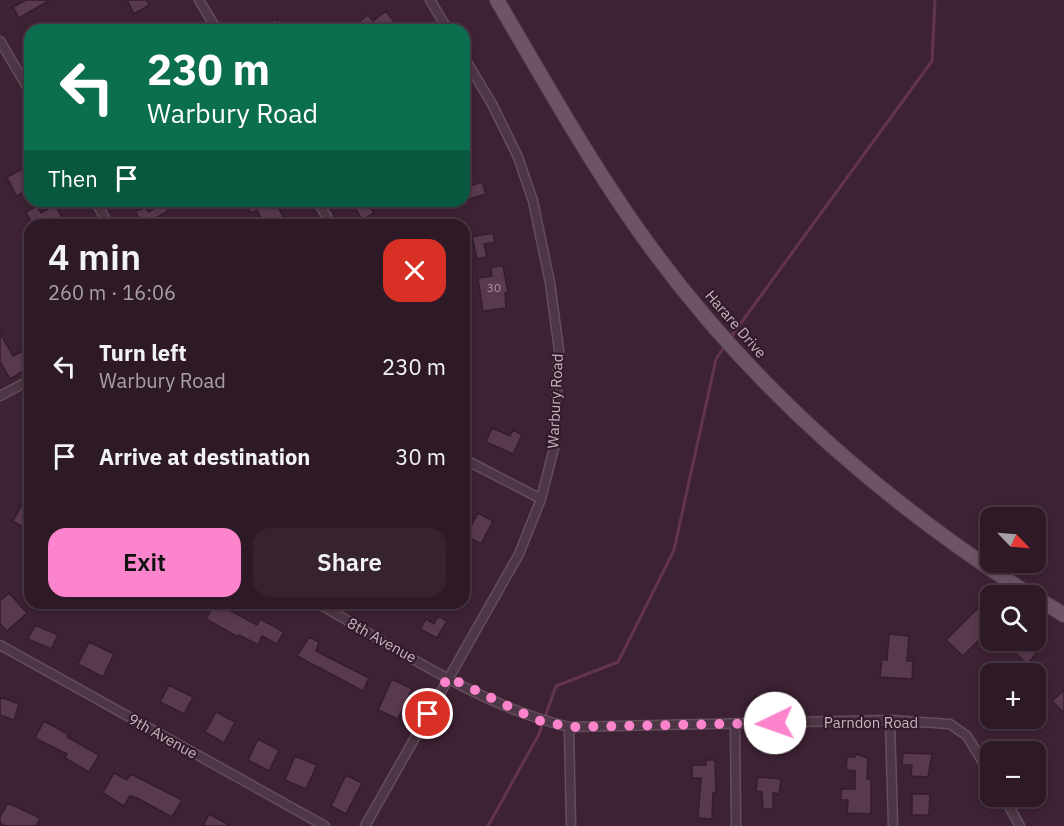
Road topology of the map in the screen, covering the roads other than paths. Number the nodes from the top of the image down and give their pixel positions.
1 (199, 0) edge
2 (430, 0) edge
3 (496, 0) edge
4 (213, 24) edge
5 (444, 24) edge
6 (0, 41) edge
7 (470, 67) edge
8 (24, 82) edge
9 (321, 207) edge
10 (327, 217) dead end
11 (24, 383) edge
12 (0, 396) edge
13 (470, 462) edge
14 (541, 499) junction
15 (1016, 585) edge
16 (1046, 604) edge
17 (328, 609) edge
18 (1064, 615) edge
19 (0, 645) edge
20 (448, 677) junction
21 (891, 720) junction
22 (735, 724) junction
23 (569, 727) junction
24 (980, 757) edge
25 (1009, 807) edge
26 (325, 826) edge
27 (365, 826) edge
28 (571, 826) edge
29 (736, 826) edge
30 (893, 826) edge
31 (1020, 826) edge

1 - 4 street
2 - 5 street
3 - 15 main road, Harare Drive
6 - 8 street
7 - 14 street, Warbury Road
9 - 10 street
11 - 12 street
13 - 14 street
14 - 20 street, Warbury Road
16 - 18 main road, Harare Drive
17 - 20 street, 8th Avenue
19 - 26 street, 9th Avenue
20 - 23 street, Parndon Road
20 - 27 street, Warbury Road
21 - 22 street, Parndon Road
21 - 24 street, Parndon Road
21 - 30 street
22 - 23 street, Parndon Road
22 - 29 street
23 - 28 street
25 - 31 street

